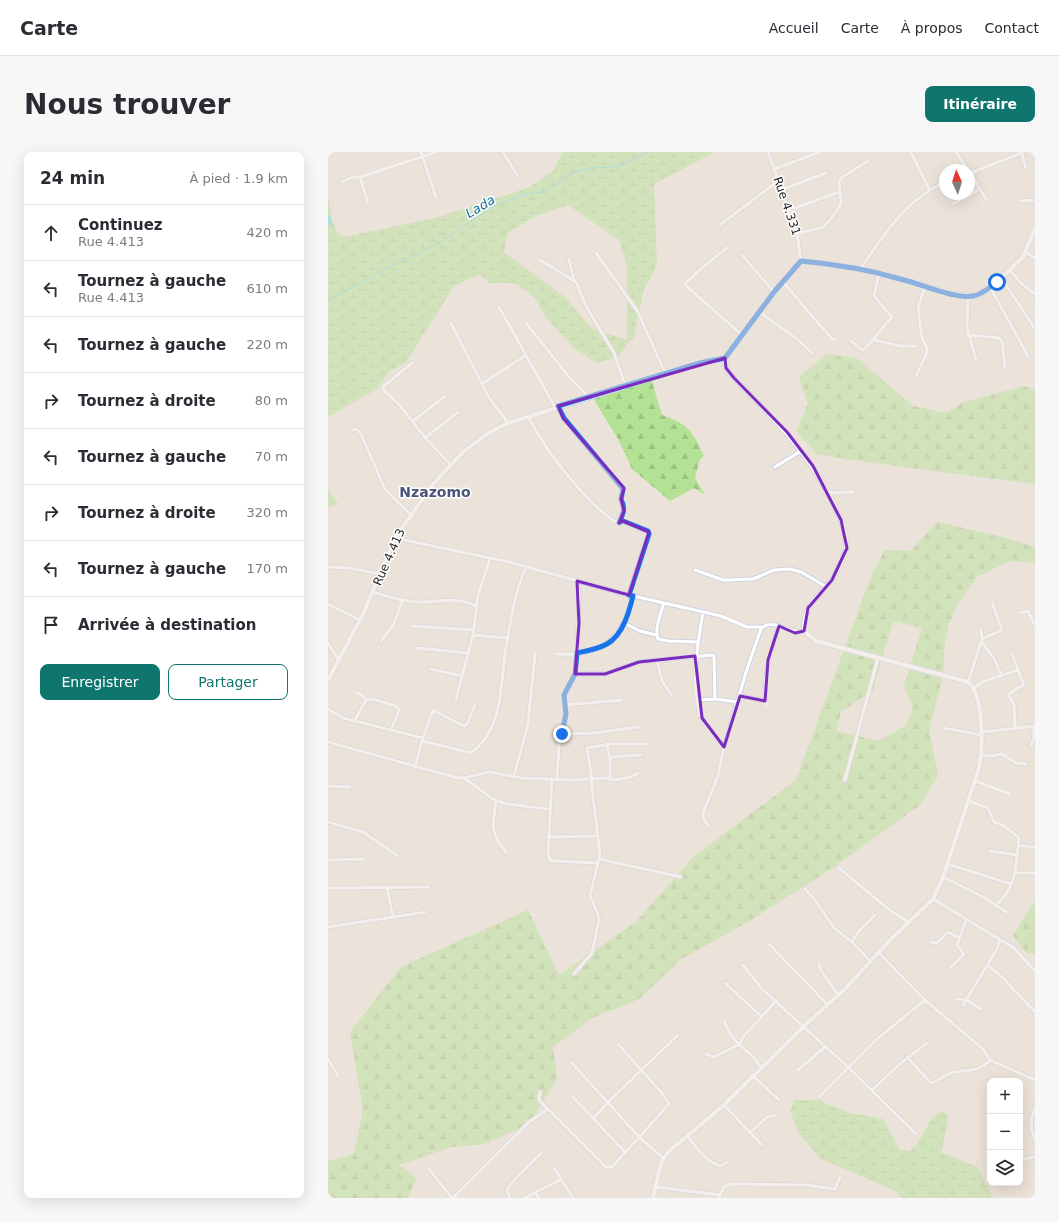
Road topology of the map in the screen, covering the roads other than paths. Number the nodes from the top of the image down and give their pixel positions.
1 (421, 152) edge
2 (436, 152) edge
3 (503, 152) edge
4 (768, 152) edge
5 (820, 152) edge
6 (911, 152) edge
7 (956, 152) edge
8 (1022, 152) edge
9 (422, 156) junction
10 (868, 161) dead end
11 (964, 164) edge
12 (774, 168) junction
13 (1026, 168) dead end
14 (975, 170) edge
15 (826, 173) dead end
16 (517, 175) dead end
17 (360, 177) junction
18 (778, 181) junction
19 (975, 181) edge
20 (342, 182) dead end
21 (939, 185) edge
22 (929, 189) junction
23 (980, 189) junction
24 (781, 190) junction
25 (839, 192) junction
26 (436, 196) dead end
27 (986, 199) dead end
28 (1035, 200) edge
29 (1020, 201) dead end
30 (368, 203) dead end
31 (953, 204) dead end
32 (789, 210) junction
33 (720, 225) dead end
34 (1035, 230) edge
35 (797, 234) junction
36 (728, 247) dead end
37 (1025, 252) junction
38 (596, 253) dead end
39 (742, 255) dead end
40 (1035, 258) edge
41 (568, 259) dead end
42 (540, 260) dead end
43 (801, 261) junction
44 (860, 269) junction
45 (1010, 270) junction
46 (879, 273) junction
47 (1001, 277) junction
48 (574, 280) junction
49 (783, 282) junction
50 (925, 286) junction
51 (990, 287) junction
52 (774, 292) junction
53 (1035, 294) edge
54 (968, 296) junction
55 (499, 307) dead end
56 (759, 312) junction
57 (451, 323) dead end
58 (526, 323) dead end
59 (1035, 329) edge
60 (742, 335) junction
61 (968, 335) junction
62 (836, 339) dead end
63 (874, 340) junction
64 (851, 341) dead end
65 (915, 346) dead end
66 (812, 353) dead end
67 (525, 356) junction
68 (1028, 356) dead end
69 (725, 358) junction
70 (976, 360) dead end
71 (412, 363) dead end
72 (1005, 367) dead end
73 (665, 373) junction
74 (916, 376) dead end
75 (483, 383) junction
76 (625, 385) junction
77 (445, 396) dead end
78 (589, 397) junction
79 (556, 407) junction
80 (458, 412) dead end
81 (528, 416) junction
82 (413, 421) junction
83 (508, 423) junction
84 (352, 430) dead end
85 (425, 438) junction
86 (801, 451) junction
87 (451, 465) junction
88 (775, 467) dead end
89 (854, 492) dead end
90 (829, 494) junction
91 (410, 514) junction
92 (619, 523) junction
93 (394, 538) junction
94 (490, 559) junction
95 (328, 567) edge
96 (526, 567) junction
97 (695, 570) dead end
98 (379, 574) junction
99 (577, 581) junction
100 (825, 586) junction
101 (373, 592) junction
102 (631, 595) junction
103 (402, 601) junction
104 (992, 602) dead end
105 (664, 603) junction
106 (328, 604) edge
107 (476, 606) junction
108 (703, 612) junction
109 (1020, 613) dead end
110 (360, 620) junction
111 (624, 623) junction
112 (1035, 625) edge
113 (412, 626) dead end
114 (779, 626) junction
115 (763, 627) junction
116 (474, 630) junction
117 (981, 630) dead end
118 (804, 632) junction
119 (473, 635) junction
120 (656, 635) junction
121 (508, 638) junction
122 (381, 641) dead end
123 (982, 641) junction
124 (328, 642) edge
125 (697, 642) junction
126 (416, 648) dead end
127 (468, 653) junction
128 (535, 653) dead end
129 (577, 653) junction
130 (556, 654) dead end
131 (1012, 654) dead end
132 (695, 656) junction
133 (878, 658) junction
134 (339, 660) junction
135 (658, 660) junction
136 (431, 669) dead end
137 (1018, 670) junction
138 (575, 674) junction
139 (1001, 675) junction
140 (462, 676) junction
141 (328, 680) edge
142 (968, 682) junction
143 (974, 688) junction
144 (356, 693) dead end
145 (671, 694) dead end
146 (740, 696) junction
147 (456, 699) dead end
148 (715, 699) junction
149 (366, 700) junction
150 (622, 700) dead end
151 (698, 700) junction
152 (765, 701) junction
153 (738, 702) junction
154 (475, 705) dead end
155 (564, 705) junction
156 (766, 706) dead end
157 (328, 709) edge
158 (355, 720) junction
159 (1034, 726) edge
160 (638, 727) dead end
161 (943, 728) dead end
162 (1015, 728) junction
163 (391, 730) junction
164 (562, 734) junction
165 (982, 734) junction
166 (422, 740) junction
167 (328, 742) edge
168 (606, 744) junction
169 (648, 744) dead end
170 (1031, 745) dead end
171 (724, 747) junction
172 (982, 755) junction
173 (641, 756) dead end
174 (610, 757) junction
175 (1026, 764) dead end
176 (415, 766) junction
177 (638, 774) dead end
178 (514, 776) junction
179 (464, 778) junction
180 (552, 778) junction
181 (556, 778) junction
182 (591, 779) junction
183 (610, 779) junction
184 (845, 780) dead end
185 (975, 782) junction
186 (328, 786) edge
187 (350, 787) dead end
188 (1010, 794) dead end
189 (496, 800) junction
190 (968, 801) junction
191 (549, 809) junction
192 (328, 822) edge
193 (708, 826) dead end
194 (597, 836) junction
195 (548, 837) junction
196 (1018, 846) junction
197 (1035, 848) edge
198 (990, 851) dead end
199 (506, 852) dead end
200 (1017, 855) junction
201 (398, 856) dead end
202 (363, 859) dead end
203 (600, 859) junction
204 (328, 860) edge
205 (598, 863) junction
206 (948, 864) junction
207 (839, 868) dead end
208 (1035, 873) edge
209 (1016, 874) junction
210 (681, 877) dead end
211 (944, 877) junction
212 (1011, 884) junction
213 (387, 887) junction
214 (328, 888) edge
215 (429, 888) dead end
216 (805, 889) dead end
217 (933, 899) junction
218 (995, 906) junction
219 (426, 912) dead end
220 (1008, 913) dead end
221 (875, 914) dead end
222 (394, 917) junction
223 (966, 920) junction
224 (908, 922) junction
225 (328, 927) edge
226 (959, 938) junction
227 (1000, 940) junction
228 (852, 942) junction
229 (930, 942) dead end
230 (769, 944) dead end
231 (879, 952) junction
232 (871, 962) junction
233 (819, 964) dead end
234 (743, 965) dead end
235 (988, 965) junction
236 (951, 967) dead end
237 (1035, 971) edge
238 (574, 974) dead end
239 (725, 983) dead end
240 (838, 995) junction
241 (956, 999) dead end
242 (925, 1000) junction
243 (967, 1000) junction
244 (776, 1001) junction
245 (827, 1004) junction
246 (963, 1005) dead end
247 (980, 1009) dead end
248 (1035, 1012) edge
249 (761, 1016) junction
250 (724, 1021) dead end
251 (804, 1026) junction
252 (678, 1036) dead end
253 (927, 1043) dead end
254 (618, 1044) dead end
255 (740, 1044) junction
256 (826, 1046) junction
257 (706, 1054) dead end
258 (907, 1057) junction
259 (328, 1059) edge
260 (990, 1060) junction
261 (571, 1062) dead end
262 (760, 1067) junction
263 (848, 1067) junction
264 (798, 1070) dead end
265 (641, 1071) junction
266 (752, 1075) junction
267 (338, 1076) dead end
268 (1035, 1080) edge
269 (872, 1090) junction
270 (540, 1092) dead end
271 (572, 1096) dead end
272 (819, 1097) dead end
273 (779, 1100) dead end
274 (607, 1102) junction
275 (724, 1105) junction
276 (548, 1109) junction
277 (1035, 1109) edge
278 (776, 1115) dead end
279 (593, 1119) junction
280 (751, 1132) junction
281 (916, 1134) dead end
282 (687, 1136) junction
283 (640, 1138) junction
284 (1035, 1140) edge
285 (762, 1145) dead end
286 (541, 1153) dead end
287 (626, 1153) junction
288 (1035, 1157) edge
289 (663, 1158) junction
290 (1024, 1159) dead end
291 (727, 1162) dead end
292 (554, 1168) dead end
293 (429, 1169) dead end
294 (840, 1177) dead end
295 (560, 1180) junction
296 (656, 1187) junction
297 (535, 1193) junction
298 (449, 1194) junction
299 (1035, 1195) edge
300 (720, 1196) edge
301 (444, 1198) edge
302 (453, 1198) edge
303 (510, 1198) edge
304 (524, 1198) edge
305 (539, 1198) edge
306 (573, 1198) edge
307 (654, 1198) edge
308 (1034, 1198) edge

1 - 9 street
2 - 9 street
3 - 16 street
4 - 12 street, Rue 4.331
5 - 12 street
6 - 22 street
7 - 11 street
8 - 13 street
8 - 14 street
9 - 17 street
9 - 26 street
10 - 25 street
12 - 18 street, Rue 4.331
15 - 24 street
17 - 20 street
17 - 30 street
18 - 24 street, Rue 4.331
18 - 33 street
19 - 23 street
21 - 22 street
22 - 44 street
23 - 27 street
23 - 31 street
24 - 32 street, Rue 4.331
25 - 32 street
25 - 35 street
28 - 29 street
32 - 35 street, Rue 4.331
34 - 37 street
35 - 43 street, Rue 4.331
36 - 60 street
37 - 40 street
37 - 45 street
38 - 73 street
39 - 52 street
41 - 48 street
42 - 48 street
43 - 44 street
43 - 49 street
44 - 46 street
45 - 47 street
45 - 53 street
46 - 50 street
46 - 63 street
47 - 51 street
47 - 59 street
48 - 76 street
49 - 52 street
49 - 62 street
50 - 54 street
50 - 74 street
51 - 54 street
51 - 68 street
52 - 56 street
54 - 61 street
55 - 67 street
56 - 60 street
56 - 66 street
57 - 75 street
58 - 78 street
60 - 69 street
61 - 70 street
61 - 72 street
63 - 64 street
63 - 65 street
67 - 75 street
67 - 79 street
69 - 73 street, Rue 4.413
69 - 86 street
71 - 82 street
73 - 76 street, Rue 4.413
75 - 83 street
76 - 78 street, Rue 4.413
77 - 82 street
78 - 79 street, Rue 4.413
79 - 81 street, Rue 4.413
79 - 92 street
80 - 85 street
81 - 83 street, Rue 4.413
81 - 92 street
82 - 85 street
83 - 87 street, Rue 4.413
84 - 91 street
85 - 87 street
86 - 88 street
86 - 90 street
87 - 91 street, Rue 4.413
89 - 90 street
90 - 100 street
91 - 93 street, Rue 4.413
92 - 102 street
93 - 94 street
93 - 98 street, Rue 4.413
94 - 96 street
94 - 107 street
95 - 98 street
96 - 99 street
96 - 121 street
97 - 100 street
98 - 101 street, Rue 4.413
99 - 102 street
99 - 129 street
100 - 118 street
101 - 103 street
101 - 110 street, Rue 4.413
102 - 105 street
102 - 111 street
103 - 107 street
103 - 122 street
104 - 123 street
105 - 108 street
105 - 120 street
106 - 110 street
107 - 116 street
108 - 115 street
108 - 125 street
109 - 112 street
110 - 134 street, Rue 4.413
111 - 120 street
111 - 129 street
113 - 116 street
114 - 115 street
114 - 118 street
114 - 152 street
115 - 146 street
116 - 119 street
117 - 123 street
118 - 133 street
119 - 121 street
119 - 127 street
120 - 125 street
121 - 166 street
123 - 139 street
123 - 142 street
124 - 134 street
125 - 132 street
126 - 127 street
127 - 140 street
128 - 178 street
129 - 130 street
129 - 138 street
131 - 137 street
132 - 135 street
132 - 148 street
132 - 151 street
133 - 142 street
133 - 184 street
134 - 141 street, Rue 4.413
135 - 138 street
135 - 145 street
136 - 140 street
137 - 139 street
137 - 162 street
138 - 155 street
139 - 143 street
140 - 147 street
142 - 143 street
143 - 165 street
144 - 149 street
146 - 152 street
146 - 153 street
148 - 151 street
148 - 153 street
149 - 158 street
149 - 163 street
150 - 155 street
151 - 171 street
152 - 156 street
153 - 171 street
154 - 166 street
155 - 164 street
157 - 158 street
158 - 163 street
159 - 162 street
159 - 170 street
160 - 164 street
161 - 165 street
162 - 165 street
163 - 166 street
164 - 181 street
165 - 172 street
166 - 176 street
167 - 176 street
168 - 169 street
168 - 174 street
168 - 182 street
171 - 193 street
172 - 175 street
172 - 185 street
173 - 174 street
174 - 183 street
176 - 179 street
177 - 183 street
178 - 179 street
178 - 180 street
179 - 189 street
180 - 181 street
180 - 191 street
181 - 182 street
182 - 183 street
182 - 194 street
185 - 188 street
185 - 190 street
186 - 187 street
189 - 191 street
189 - 199 street
190 - 196 street
190 - 206 street
191 - 195 street
192 - 201 street
194 - 195 street
194 - 203 street
195 - 205 street
196 - 197 street
196 - 200 street
198 - 200 street
200 - 209 street
202 - 204 street
203 - 205 street
203 - 210 street
205 - 238 street
206 - 211 street
206 - 212 street
207 - 224 street
208 - 209 street
209 - 212 street
211 - 217 street
211 - 218 street
212 - 218 street
213 - 214 street
213 - 215 street
213 - 222 street
216 - 228 street
217 - 223 street
217 - 224 street
218 - 220 street
219 - 222 street
221 - 228 street
222 - 225 street
223 - 226 street
223 - 227 street
224 - 231 street
226 - 229 street
226 - 236 street
227 - 235 street
227 - 237 street
228 - 232 street
230 - 245 street
231 - 232 street
231 - 242 street
232 - 240 street
233 - 240 street
234 - 244 street
235 - 243 street
235 - 248 street
239 - 249 street
240 - 245 street
241 - 243 street
242 - 260 street
242 - 263 street
243 - 246 street
243 - 247 street
244 - 249 street
244 - 251 street
245 - 251 street
249 - 255 street
250 - 255 street
251 - 256 street
251 - 262 street
252 - 265 street
253 - 258 street
254 - 265 street
255 - 257 street
255 - 262 street
256 - 263 street
256 - 264 street
258 - 260 street
258 - 269 street
259 - 267 street
260 - 268 street
261 - 274 street
262 - 266 street
263 - 269 street
263 - 272 street
265 - 274 street
265 - 283 street
266 - 273 street
266 - 275 street
269 - 281 street
270 - 276 street
271 - 279 street
274 - 279 street
274 - 283 street
275 - 280 street
275 - 282 street
276 - 287 street
276 - 302 street
277 - 284 street
278 - 280 street
279 - 287 street
280 - 285 street
282 - 289 street
282 - 291 street
283 - 287 street
283 - 289 street
286 - 303 street
288 - 290 street
289 - 296 street
292 - 295 street
293 - 298 street
294 - 300 street
295 - 297 street
295 - 306 street
296 - 300 street
296 - 307 street
297 - 304 street
297 - 305 street
298 - 301 street
298 - 302 street
299 - 308 street

